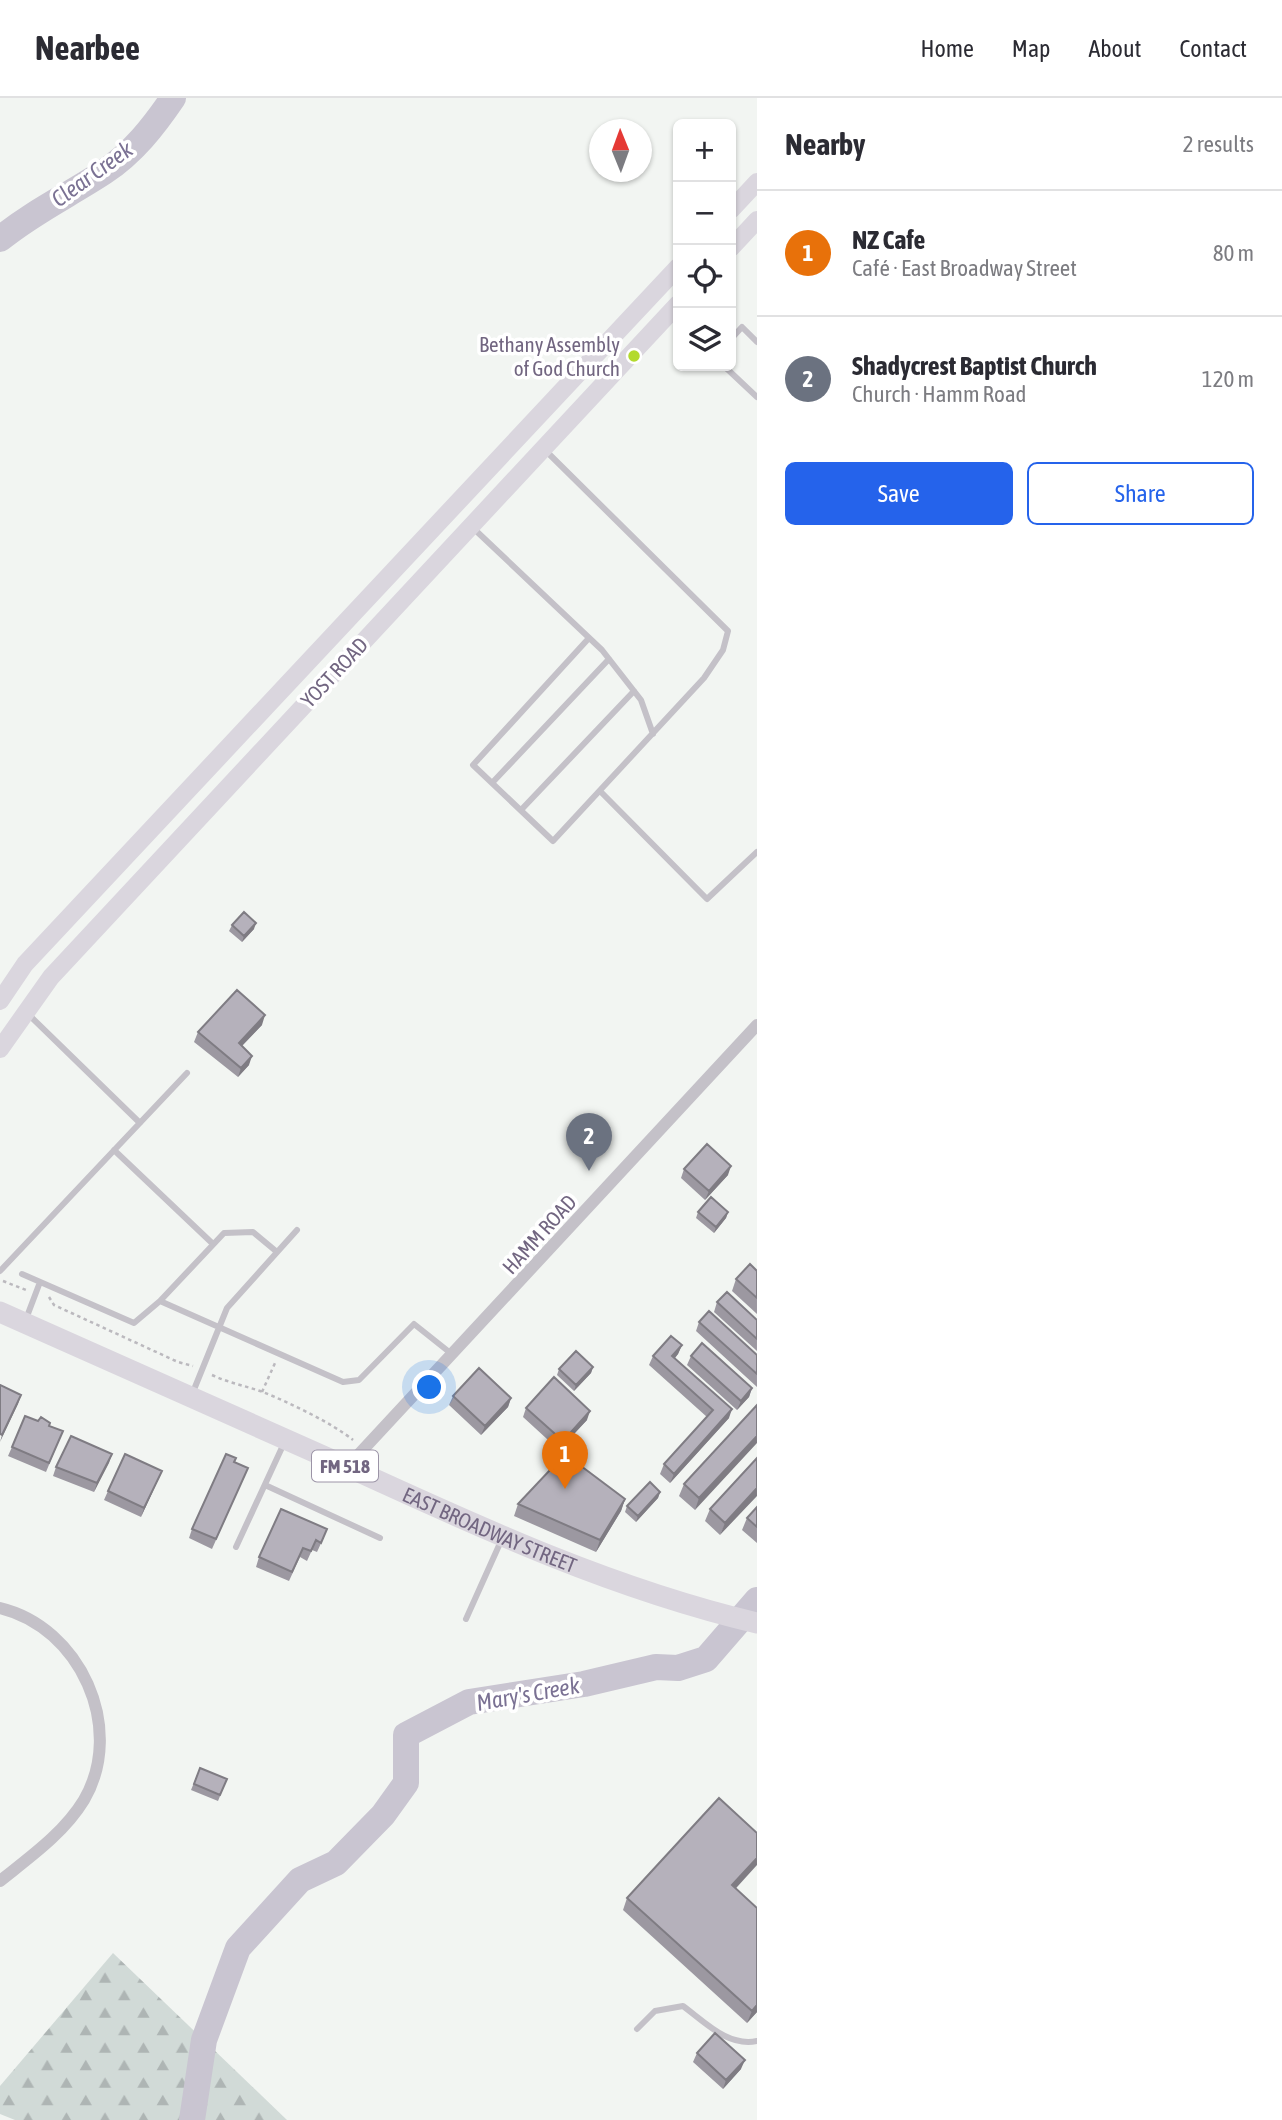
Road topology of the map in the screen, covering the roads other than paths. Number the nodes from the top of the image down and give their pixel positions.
1 (757, 182) edge
2 (736, 205) edge
3 (757, 220) edge
4 (733, 245) edge
5 (673, 272) edge
6 (673, 316) edge
7 (736, 334) edge
8 (757, 342) edge
9 (729, 371) edge
10 (757, 397) edge
11 (543, 448) junction
12 (471, 526) junction
13 (349, 617) junction
14 (368, 636) junction
15 (589, 638) junction
16 (609, 659) junction
17 (634, 691) junction
18 (653, 734) junction
19 (492, 783) junction
20 (600, 791) junction
21 (521, 810) junction
22 (158, 822) junction
23 (177, 840) junction
24 (757, 852) edge
25 (2, 998) edge
26 (25, 1012) junction
27 (757, 1025) edge
28 (0, 1049) edge
29 (187, 1073) dead end
30 (140, 1123) junction
31 (114, 1150) junction
32 (298, 1230) dead end
33 (213, 1244) junction
34 (277, 1252) junction
35 (0, 1270) edge
36 (22, 1273) dead end
37 (40, 1282) junction
38 (160, 1301) junction
39 (0, 1312) edge
40 (25, 1323) junction
41 (219, 1328) junction
42 (453, 1355) junction
43 (191, 1397) junction
44 (286, 1440) junction
45 (347, 1467) junction
46 (265, 1485) junction
47 (380, 1538) dead end
48 (502, 1538) junction
49 (236, 1548) dead end
50 (0, 1608) edge
51 (466, 1619) dead end
52 (757, 1623) edge
53 (0, 1881) edge
54 (638, 2029) dead end
55 (757, 2041) edge

1 - 2 main road
3 - 4 main road
5 - 13 main road, YOST ROAD
6 - 11 main road, YOST ROAD
7 - 8 lane
9 - 10 lane
11 - 12 main road, YOST ROAD
11 - 18 lane
12 - 14 main road, YOST ROAD
12 - 15 lane
13 - 14 main road
13 - 22 main road, YOST ROAD
14 - 23 main road, YOST ROAD
15 - 16 lane
15 - 19 lane
16 - 17 lane
16 - 19 lane
17 - 18 lane
17 - 21 lane
18 - 20 lane
19 - 21 lane
20 - 21 lane
20 - 24 lane
22 - 23 main road
22 - 25 main road, YOST ROAD
23 - 26 main road, YOST ROAD
25 - 26 main road
26 - 28 main road, YOST ROAD
26 - 30 lane
27 - 42 street, HAMM ROAD
29 - 30 lane
30 - 31 lane
31 - 33 lane
31 - 35 lane
32 - 34 lane
33 - 34 lane
33 - 38 lane
34 - 41 lane
36 - 37 lane
37 - 38 lane
37 - 40 lane
38 - 41 lane
39 - 40 main road, EAST BROADWAY STREET / FM 518
40 - 43 main road, EAST BROADWAY STREET / FM 518
41 - 42 lane
41 - 43 lane
42 - 45 street, HAMM ROAD
43 - 44 main road, EAST BROADWAY STREET / FM 518
44 - 45 main road, EAST BROADWAY STREET / FM 518
44 - 46 lane
45 - 48 main road, EAST BROADWAY STREET / FM 518
46 - 47 lane
46 - 49 lane
48 - 51 lane
48 - 52 main road, EAST BROADWAY STREET / FM 518
50 - 53 street
54 - 55 lane

